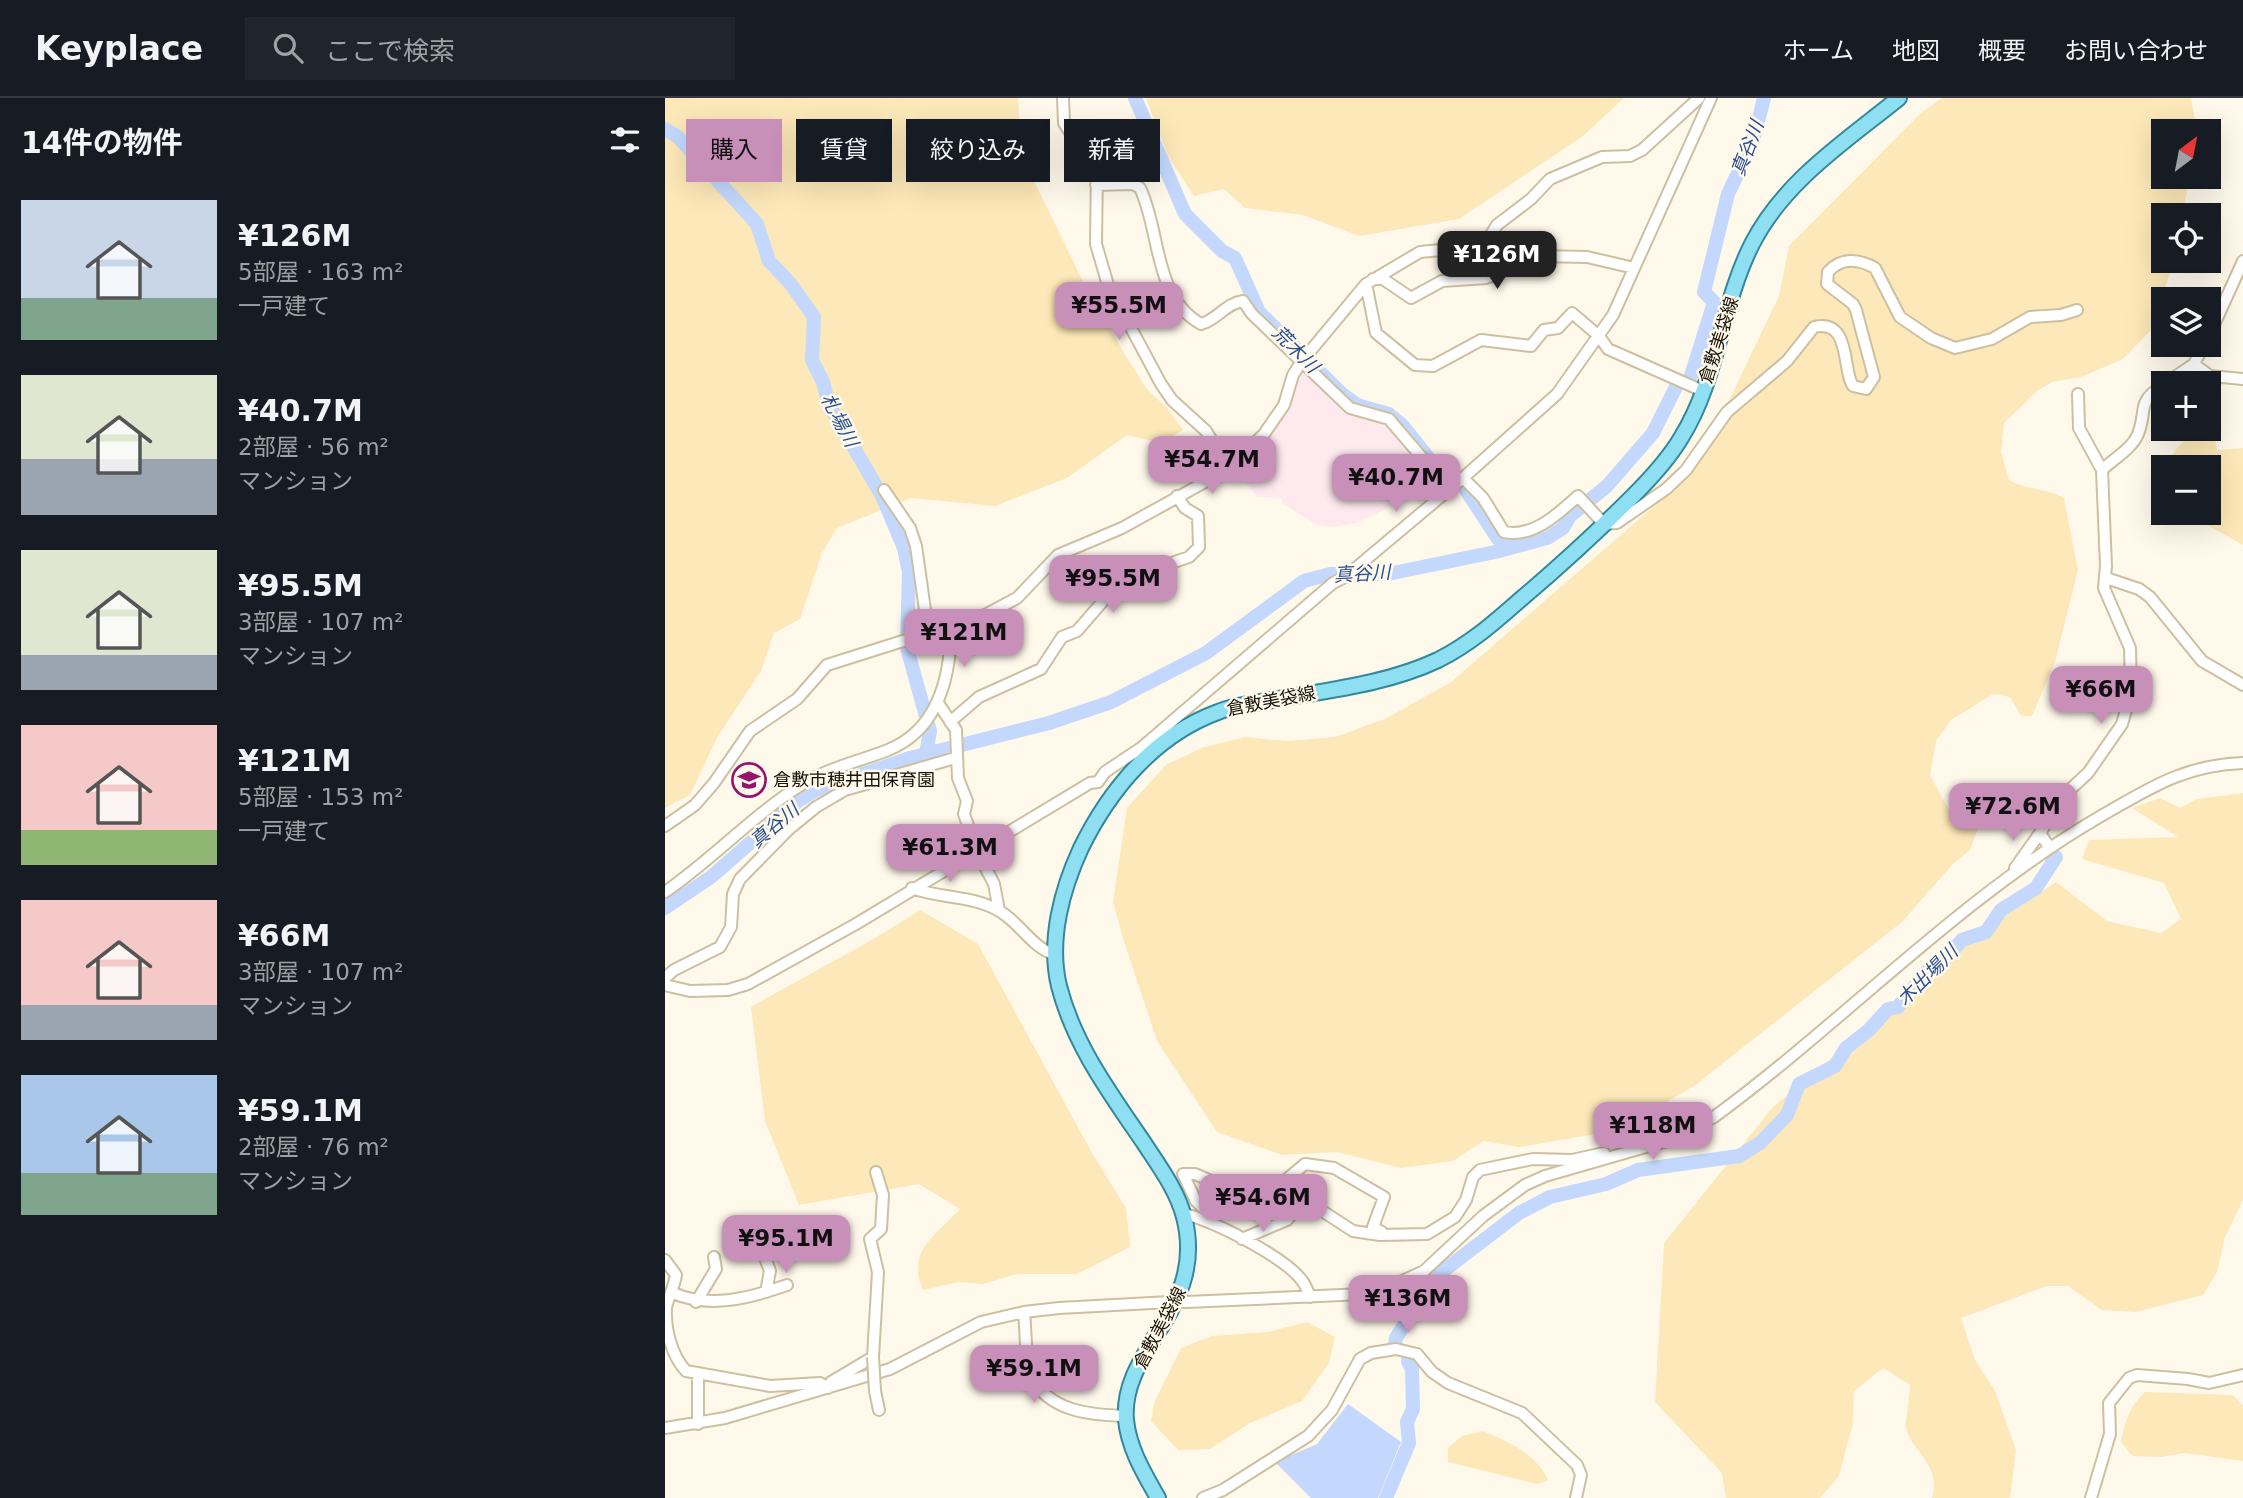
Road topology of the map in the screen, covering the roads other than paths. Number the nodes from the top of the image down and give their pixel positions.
1 (1063, 98) edge
2 (1699, 98) edge
3 (1711, 98) edge
4 (1899, 98) edge
5 (1096, 185) junction
6 (2243, 261) edge
7 (1633, 268) junction
8 (1369, 281) junction
9 (2077, 310) dead end
10 (2221, 310) edge
11 (1599, 336) junction
12 (2198, 357) edge
13 (1305, 358) junction
14 (2194, 364) junction
15 (2184, 371) edge
16 (2243, 379) edge
17 (1699, 389) junction
18 (2151, 393) edge
19 (2078, 394) dead end
20 (1228, 467) junction
21 (2102, 470) junction
22 (1459, 482) junction
23 (884, 490) dead end
24 (1177, 496) junction
25 (1601, 520) junction
26 (2106, 578) junction
27 (951, 625) junction
28 (928, 632) junction
29 (2243, 685) edge
30 (938, 703) junction
31 (950, 722) junction
32 (955, 758) junction
33 (2243, 762) edge
34 (1098, 782) junction
35 (1113, 793) junction
36 (665, 826) edge
37 (2040, 833) junction
38 (2049, 847) junction
39 (977, 851) junction
40 (2013, 872) junction
41 (912, 888) junction
42 (665, 892) edge
43 (999, 910) junction
44 (1056, 955) junction
45 (665, 978) edge
46 (665, 985) edge
47 (1645, 1148) junction
48 (876, 1172) dead end
49 (1281, 1184) junction
50 (1305, 1198) junction
51 (1183, 1214) junction
52 (1212, 1222) junction
53 (1388, 1235) junction
54 (1243, 1240) junction
55 (764, 1255) dead end
56 (714, 1257) dead end
57 (665, 1260) edge
58 (787, 1285) dead end
59 (766, 1292) junction
60 (673, 1293) junction
61 (1310, 1297) junction
62 (696, 1302) junction
63 (1024, 1312) junction
64 (873, 1357) junction
65 (698, 1375) junction
66 (2243, 1375) edge
67 (828, 1388) junction
68 (879, 1410) dead end
69 (1126, 1416) junction
70 (698, 1424) junction
71 (665, 1428) edge
72 (1158, 1498) edge
73 (1203, 1498) edge
74 (1576, 1498) edge
75 (2091, 1498) edge

1 - 5 street
2 - 8 street
3 - 7 street
4 - 17 main road, 倉敷美袋線
5 - 13 street
5 - 20 street
6 - 10 street
7 - 8 street
7 - 11 street
8 - 11 street
8 - 13 street
9 - 25 street
11 - 17 street
11 - 22 street
12 - 14 street
13 - 20 street
13 - 22 street
14 - 15 street
14 - 16 street
17 - 25 main road, 倉敷美袋線
18 - 21 street
19 - 21 street
20 - 24 street
21 - 26 street
22 - 25 street
22 - 34 street
23 - 28 street
24 - 27 street
24 - 31 street
25 - 35 main road, 倉敷美袋線
26 - 29 street
26 - 37 street
27 - 28 street
27 - 30 street
28 - 36 street
30 - 31 street
30 - 42 street
31 - 32 street
32 - 39 street
32 - 45 street
33 - 38 street
34 - 35 street
34 - 39 street
35 - 44 main road, 倉敷美袋線
37 - 38 street
37 - 40 street
38 - 40 street
39 - 41 street
39 - 43 street
40 - 47 street
41 - 43 street
41 - 46 street
43 - 44 street
44 - 51 main road, 倉敷美袋線
47 - 53 street
47 - 61 street
48 - 64 street
49 - 50 street
49 - 52 street
49 - 53 street
50 - 53 street
50 - 54 street
51 - 52 street
51 - 69 main road, 倉敷美袋線
52 - 54 street
54 - 61 street
55 - 59 street
56 - 62 street
57 - 60 street
58 - 59 street
59 - 62 street
60 - 62 street
60 - 65 street
61 - 63 street, bridge
63 - 67 street
63 - 69 street
64 - 67 street
64 - 68 street, bridge
65 - 67 street
65 - 70 street
66 - 75 street
67 - 70 street
69 - 72 main road, 倉敷美袋線
70 - 71 street
73 - 74 street

